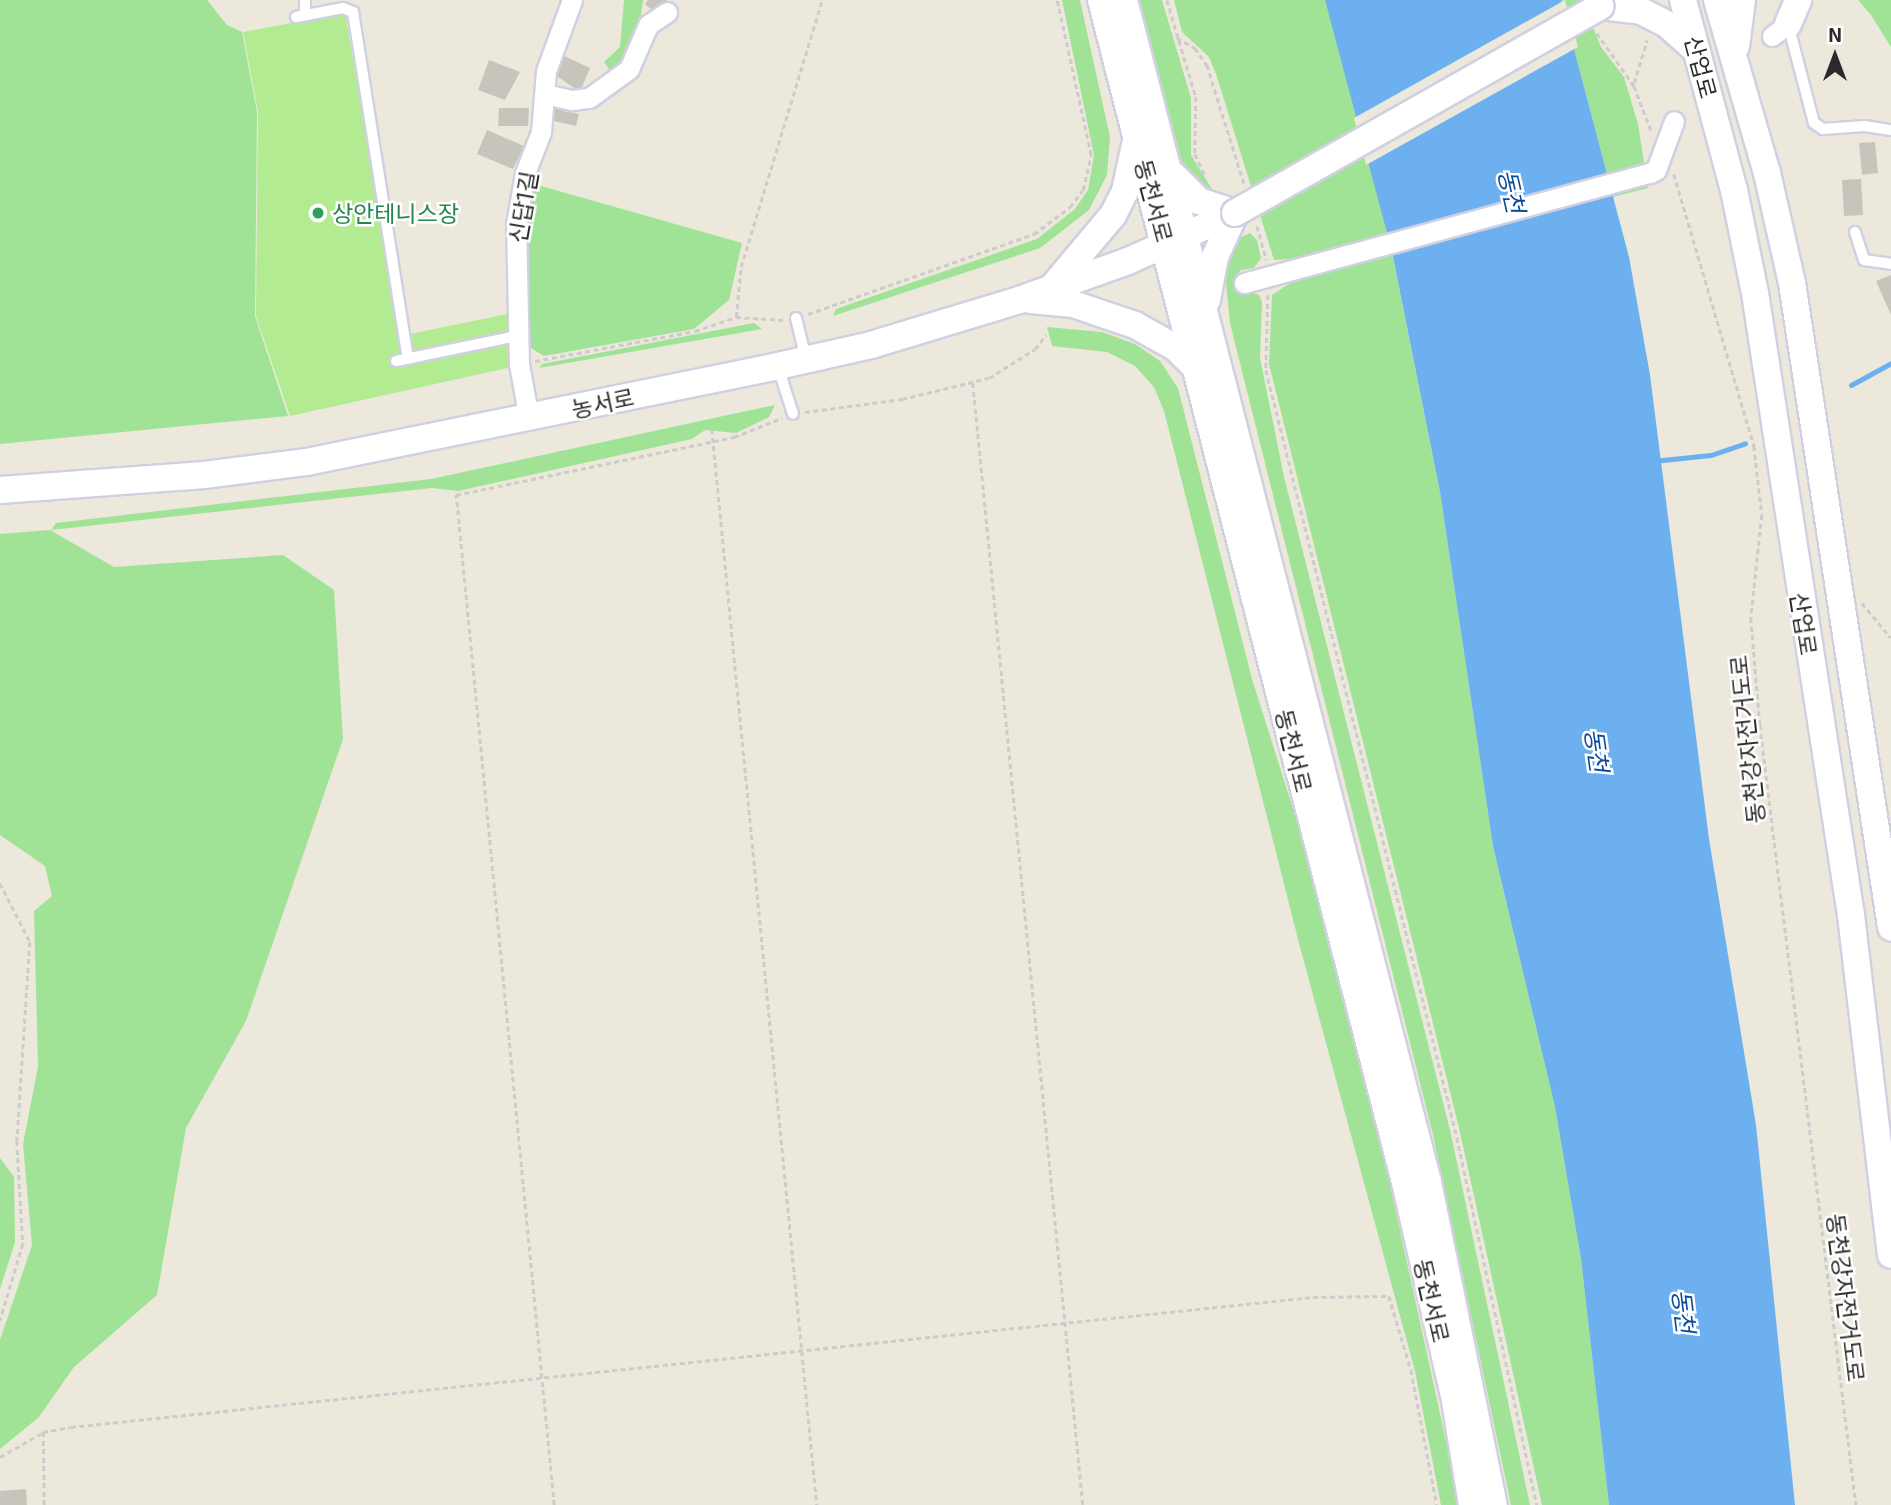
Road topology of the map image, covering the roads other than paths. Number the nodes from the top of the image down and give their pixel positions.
1 (305, 0) edge
2 (572, 0) edge
3 (1101, 0) edge
4 (1124, 0) edge
5 (1683, 0) edge
6 (1717, 0) edge
7 (1742, 0) edge
8 (1604, 9) edge
9 (667, 12) dead end
10 (1786, 20) edge
11 (1697, 51) junction
12 (1735, 62) junction
13 (545, 94) junction
14 (1674, 121) dead end
15 (1891, 130) edge
16 (1136, 133) junction
17 (1170, 171) junction
18 (1245, 206) junction
19 (1855, 232) dead end
20 (1176, 239) junction
21 (1891, 264) edge
22 (1244, 284) dead end
23 (1051, 289) junction
24 (1019, 300) junction
25 (1206, 309) junction
26 (796, 318) road end
27 (517, 337) junction
28 (408, 359) junction
29 (806, 360) junction
30 (396, 361) dead end
31 (778, 366) junction
32 (1196, 368) junction
33 (793, 414) road end
34 (529, 419) junction
35 (0, 490) edge
36 (1891, 927) edge
37 (1891, 1255) edge
38 (1472, 1505) edge
39 (1494, 1505) edge

1 - 28 lane
2 - 13 street, 신답1길
3 - 16 main road, 동천서로
4 - 17 main road, 동천서로
5 - 11 main road, 산업로
6 - 12 main road, 산업로
7 - 12 main road
8 - 11 main road
8 - 18 main road, 농서로, bridge
9 - 13 street
10 - 15 lane
11 - 37 main road, 산업로
12 - 36 main road, 산업로
13 - 27 street, 신답1길
14 - 22 street
16 - 20 main road, 동천서로
16 - 23 main road
17 - 18 main road
17 - 20 main road, 동천서로
18 - 20 main road, 농서로
18 - 25 main road
19 - 21 lane
20 - 23 main road, 농서로
20 - 25 main road, 동천서로
20 - 32 main road, 동천서로
23 - 24 main road, 농서로
24 - 29 main road, 농서로
24 - 32 main road
25 - 39 main road, 동천서로
26 - 29 lane
27 - 28 lane
27 - 34 street, 신답1길
28 - 30 lane
29 - 31 main road, 농서로
31 - 33 lane
31 - 34 main road, 농서로
32 - 38 main road, 동천서로
34 - 35 main road, 농서로

